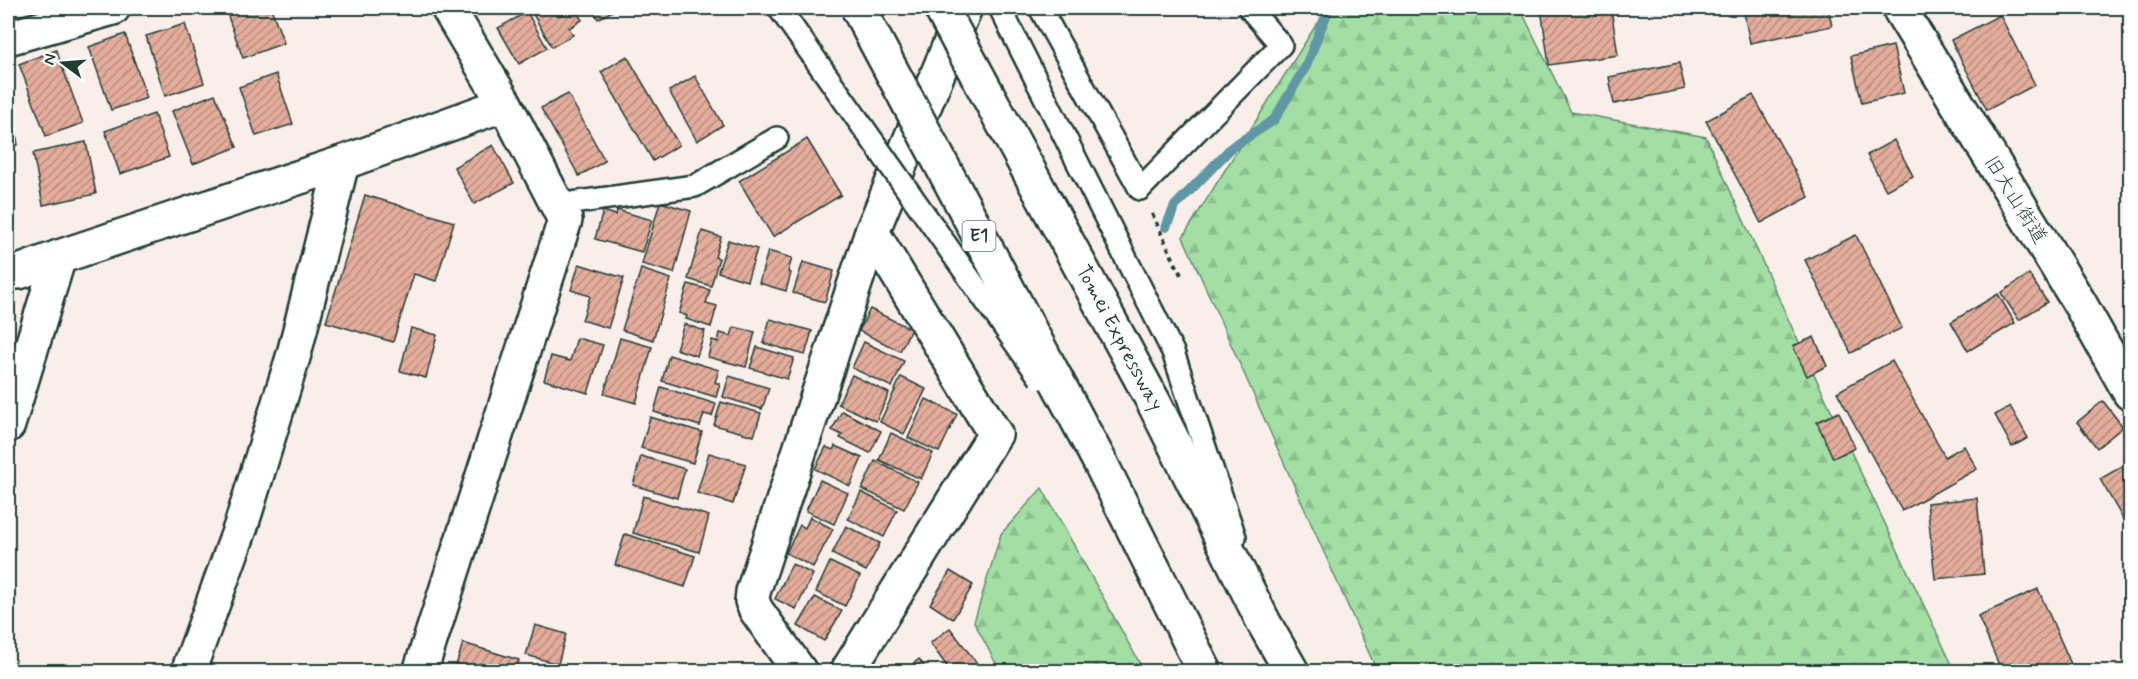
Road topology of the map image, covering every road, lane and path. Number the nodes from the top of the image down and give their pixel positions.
1 (113, 8) edge
2 (448, 8) edge
3 (779, 8) edge
4 (858, 8) edge
5 (941, 8) edge
6 (965, 8) edge
7 (1000, 8) edge
8 (1040, 8) edge
9 (1249, 8) edge
10 (1899, 8) edge
11 (8, 38) edge
12 (505, 104) junction
13 (777, 138) dead end
14 (342, 164) junction
15 (1140, 189) junction
16 (557, 205) junction
17 (872, 232) junction
18 (59, 257) junction
19 (8, 272) edge
20 (1181, 275) dead end
21 (2130, 393) edge
22 (8, 425) edge
23 (1101, 464) junction
24 (1264, 623) junction
25 (188, 672) edge
26 (420, 672) edge
27 (800, 672) edge
28 (847, 672) edge
29 (1205, 672) edge
30 (1292, 672) edge

1 - 11 main road
2 - 12 main road
3 - 23 lane, bridge
4 - 23 main road, E1, bridge
5 - 24 main road, Tomei Expressway, bridge
6 - 17 main road
7 - 24 lane
8 - 15 lane
9 - 15 lane
10 - 21 main road, 旧大山街道
12 - 14 main road
12 - 16 main road
13 - 16 lane
14 - 18 main road
14 - 25 main road
15 - 20 path
16 - 26 main road
17 - 27 main road
17 - 28 main road
18 - 19 main road
18 - 22 main road
23 - 29 main road, E1
24 - 30 main road, Tomei Expressway

